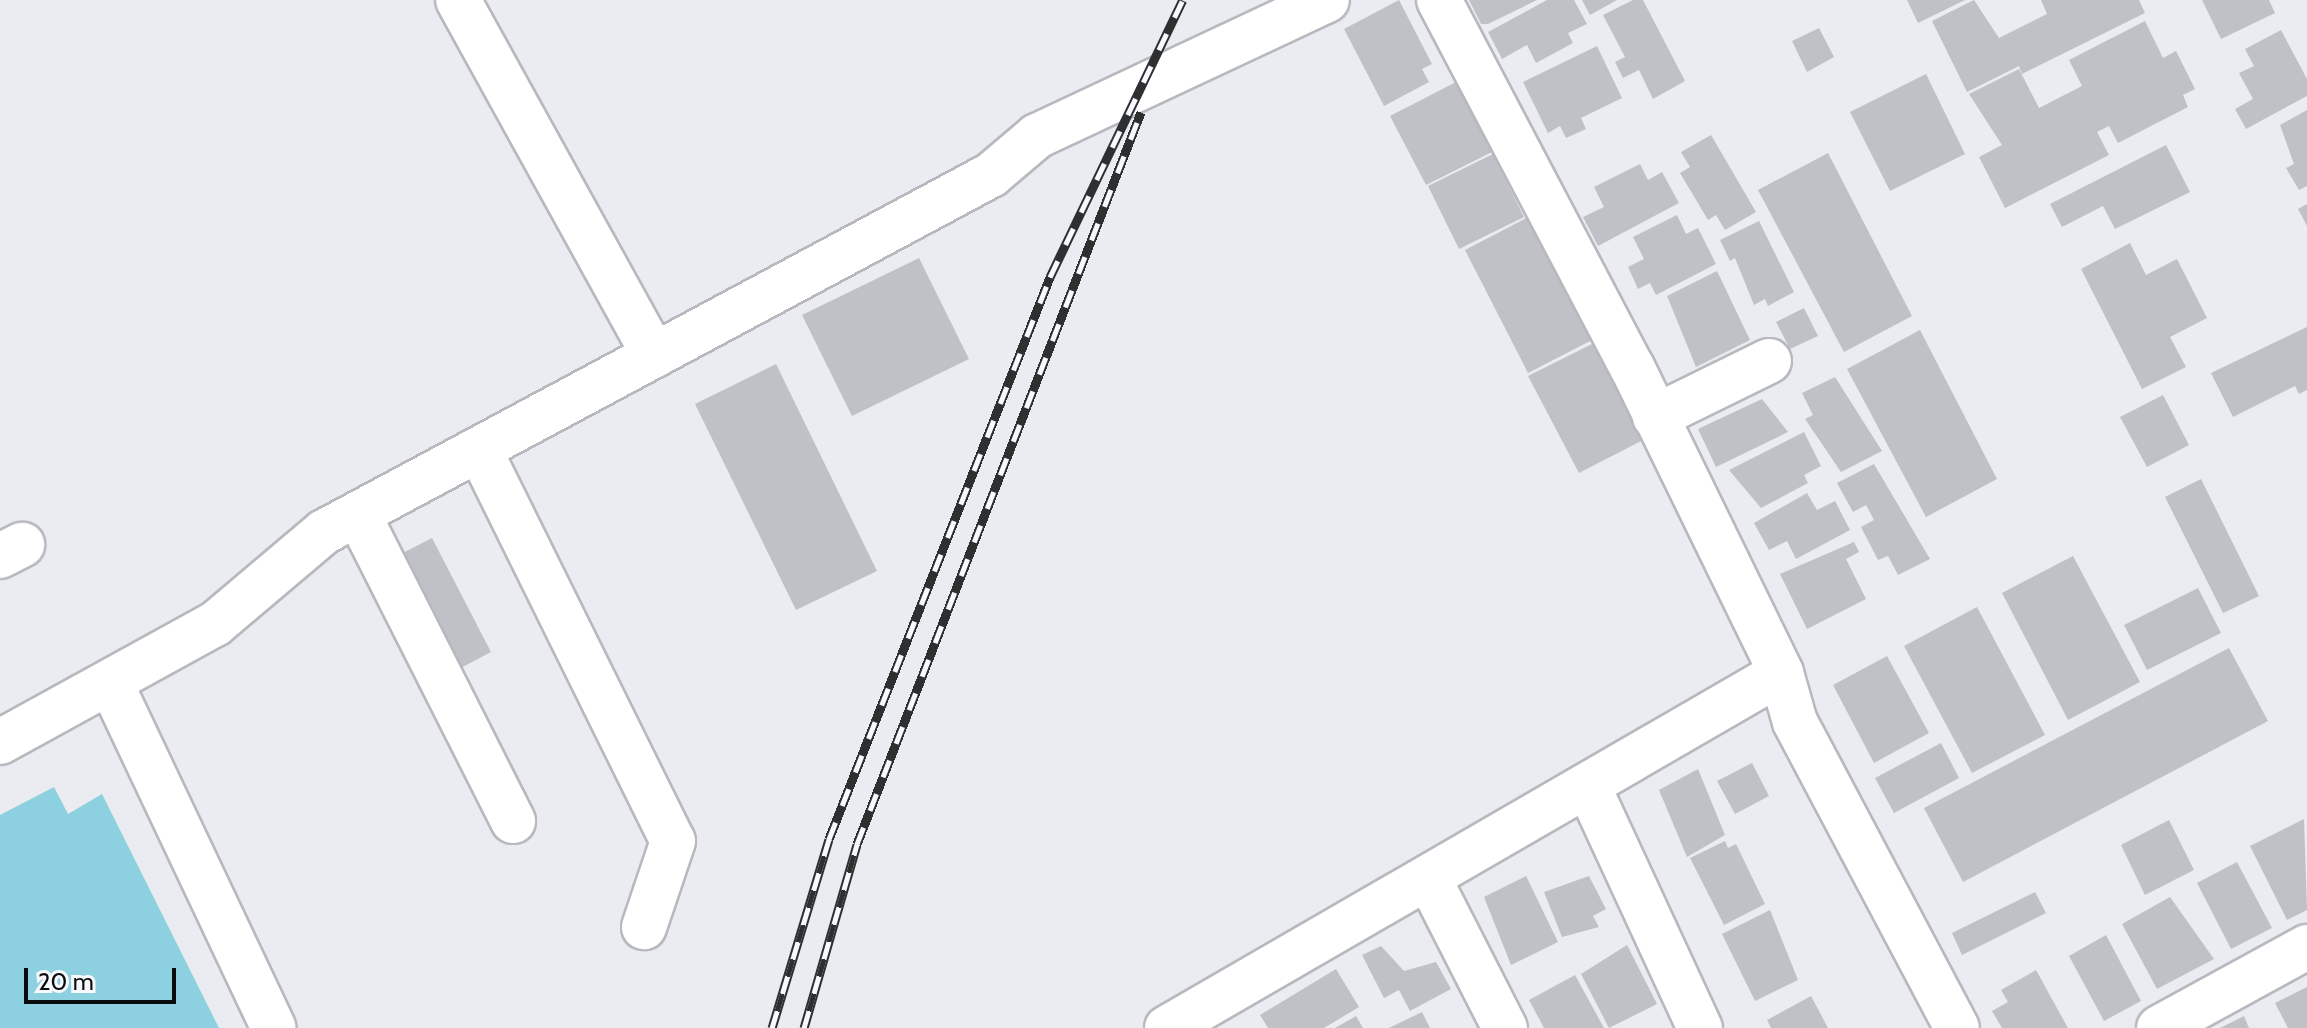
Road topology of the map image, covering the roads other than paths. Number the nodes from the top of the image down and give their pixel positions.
1 (1327, 0) edge
2 (1439, 0) edge
3 (461, 1) edge
4 (654, 355) junction
5 (1769, 361) dead end
6 (1655, 417) junction
7 (479, 449) junction
8 (358, 514) junction
9 (1781, 673) junction
10 (112, 686) junction
11 (0, 742) edge
12 (1588, 786) junction
13 (513, 821) dead end
14 (1430, 881) junction
15 (644, 927) dead end
16 (2307, 947) edge
17 (1211, 1017) edge
18 (274, 1028) edge
19 (1167, 1028) edge
20 (1505, 1028) edge
21 (1700, 1028) edge
22 (1957, 1028) edge
23 (2159, 1028) edge

1 - 4 street
2 - 6 street
3 - 4 street
4 - 7 street
5 - 6 street
6 - 9 street
7 - 8 street
7 - 15 street
8 - 10 street
8 - 13 street
9 - 12 street
9 - 22 street
10 - 11 street
10 - 18 street
12 - 14 street
12 - 21 street
14 - 17 street
14 - 20 street
16 - 23 street
17 - 19 street

